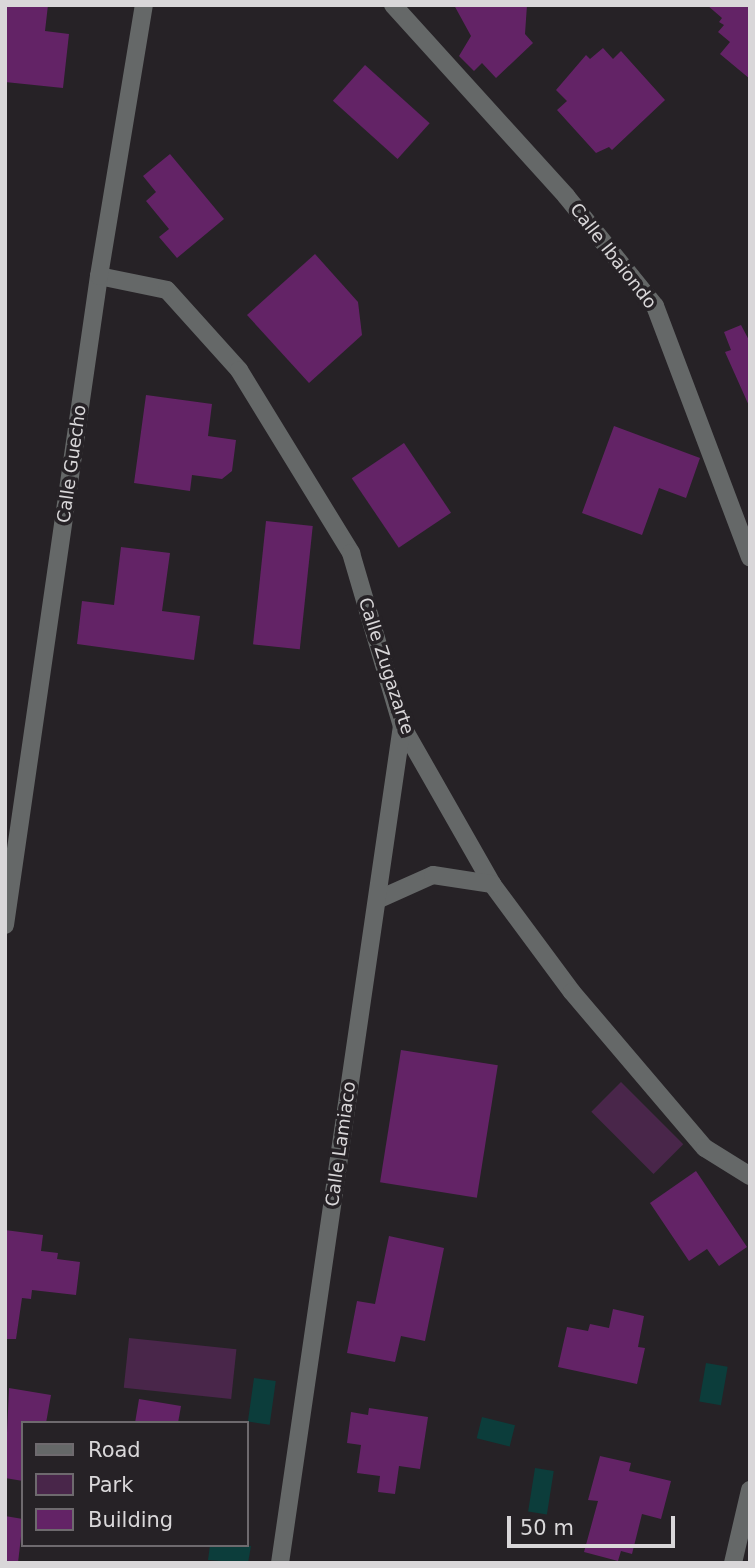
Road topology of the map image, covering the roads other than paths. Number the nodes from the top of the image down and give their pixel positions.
1 (144, 5) edge
2 (393, 5) edge
3 (99, 276) junction
4 (750, 558) edge
5 (402, 726) junction
6 (492, 884) junction
7 (377, 900) junction
8 (5, 925) edge
9 (750, 1176) edge
10 (750, 1490) edge
11 (280, 1563) edge
12 (733, 1563) edge

1 - 3 street, Calle Guecho
2 - 4 street, Calle Ibaiondo
3 - 5 street, Calle Zugazarte
3 - 8 street, Calle Guecho
5 - 6 street, Calle Zugazarte
5 - 7 street, Calle Lamiaco
6 - 7 street
6 - 9 street, Calle Zugazarte
7 - 11 street, Calle Lamiaco
10 - 12 street

